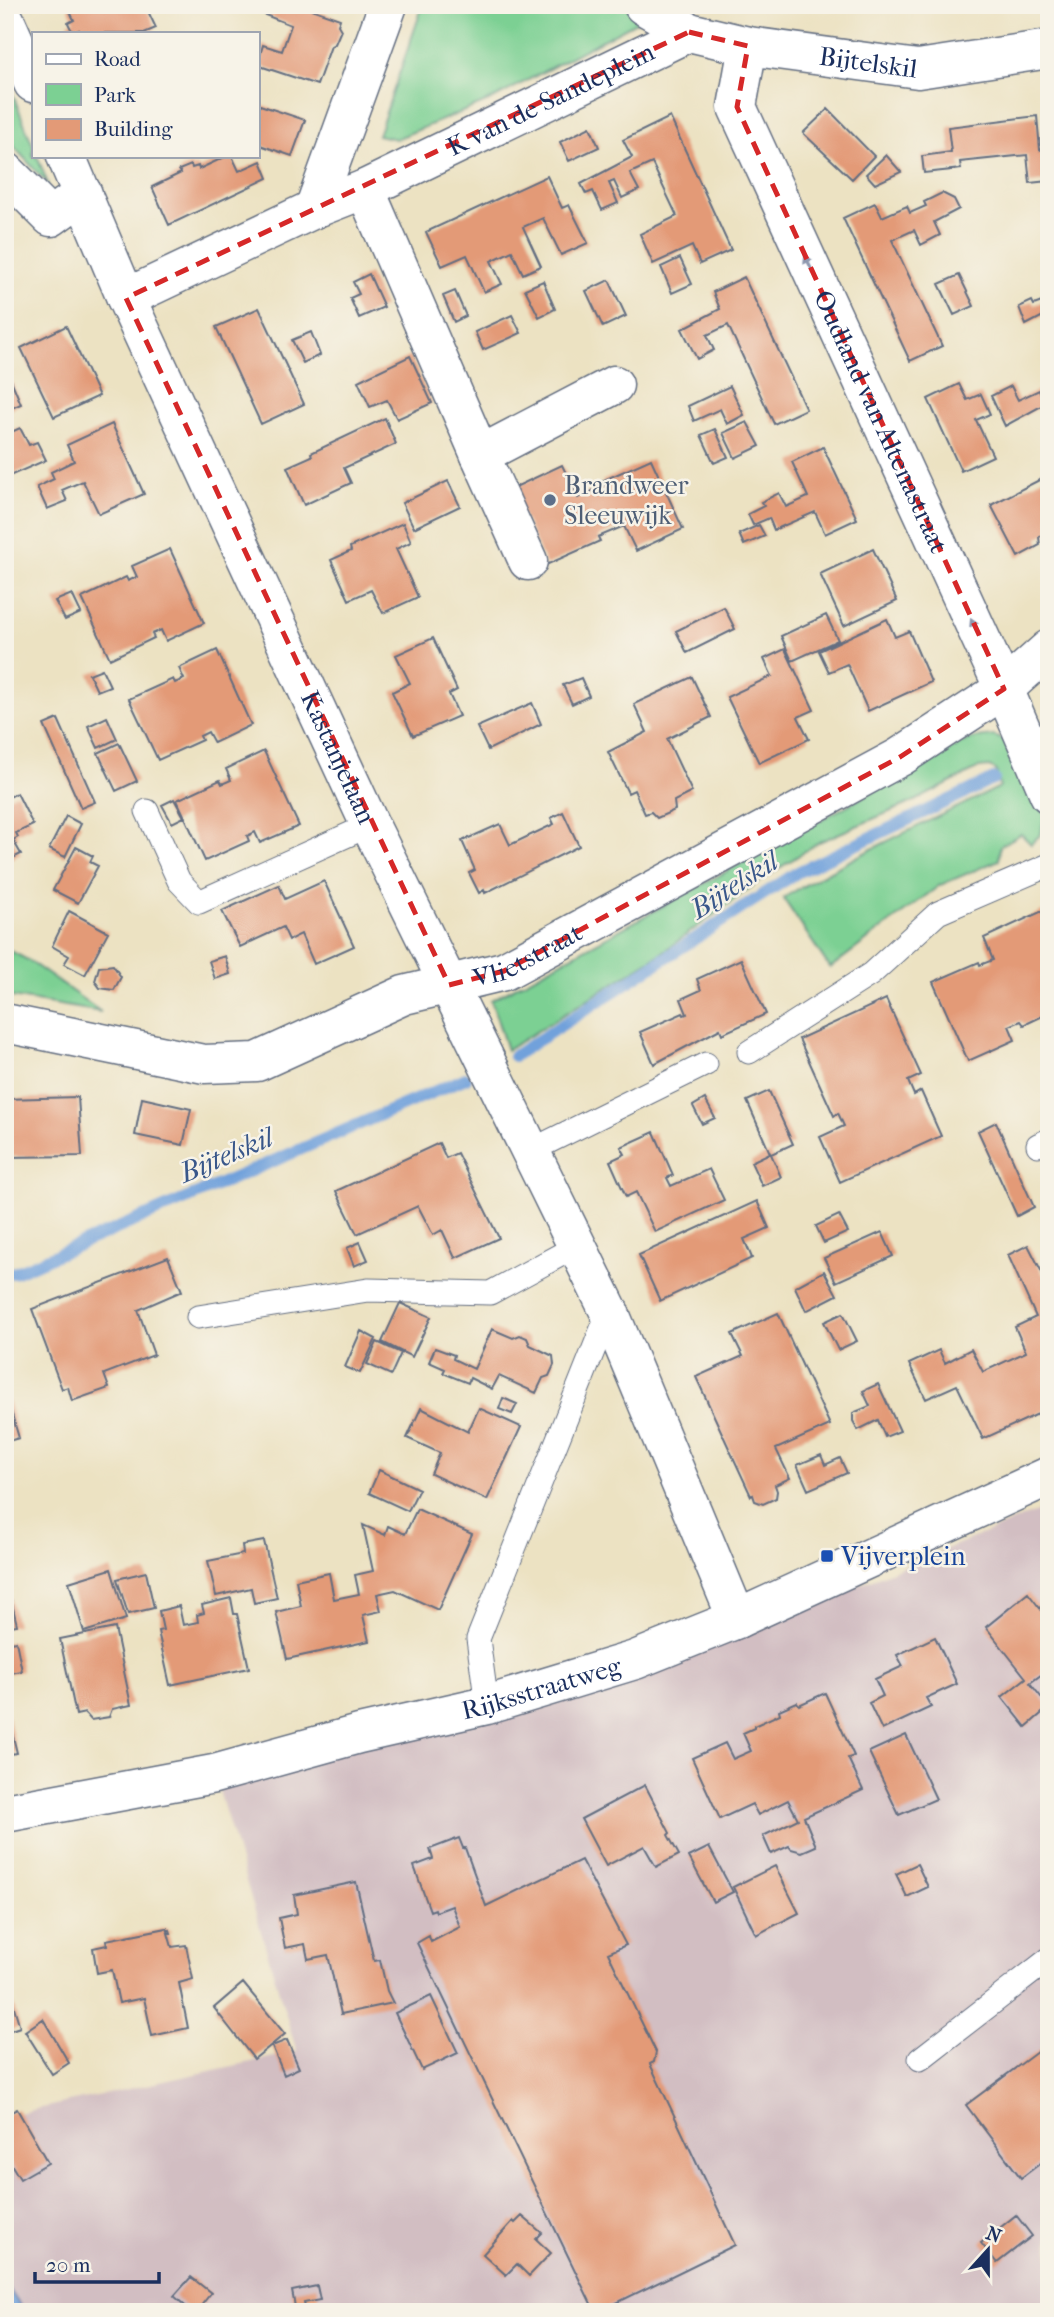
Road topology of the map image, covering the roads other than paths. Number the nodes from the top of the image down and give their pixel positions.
1 (388, 5) edge
2 (643, 5) edge
3 (5, 20) edge
4 (689, 32) junction
5 (748, 46) junction
6 (1049, 49) edge
7 (32, 81) edge
8 (67, 158) edge
9 (5, 171) edge
10 (365, 189) junction
11 (83, 194) junction
12 (314, 209) junction
13 (126, 298) junction
14 (614, 384) dead end
15 (480, 455) junction
16 (528, 561) dead end
17 (1049, 649) edge
18 (1004, 689) junction
19 (1049, 794) edge
20 (148, 811) dead end
21 (370, 825) junction
22 (1049, 865) edge
23 (449, 985) junction
24 (5, 1023) edge
25 (749, 1052) dead end
26 (706, 1064) dead end
27 (530, 1151) junction
28 (575, 1247) junction
29 (609, 1311) junction
30 (198, 1317) dead end
31 (1049, 1476) edge
32 (737, 1619) junction
33 (487, 1705) junction
34 (5, 1813) edge
35 (1049, 1959) edge
36 (920, 2059) dead end

1 - 12 street
2 - 4 street, K van de Sandeplein
3 - 7 street
4 - 5 street, Bijtelskil
4 - 10 street, K van de Sandeplein
5 - 6 street, Bijtelskil
18 -> 5 street, Oudland van Altenastraat
8 - 11 street, Kastanjelaan
9 - 11 street
10 - 12 street, K van de Sandeplein
10 - 15 street
11 - 13 street, Kastanjelaan
12 - 13 street, K van de Sandeplein
13 - 21 street, Kastanjelaan
14 - 15 street
15 - 16 street
17 - 18 street, Vlietstraat
18 - 19 street, Oudland van Altenastraat
18 - 23 street, Vlietstraat
20 - 21 lane
21 - 23 street, Kastanjelaan
22 - 25 lane
23 - 24 street, Vlietstraat
23 - 27 street, Kastanjelaan
26 - 27 lane
27 - 28 street, Kastanjelaan
28 - 29 street, Kastanjelaan
28 - 30 lane
29 - 32 street
29 - 33 lane
31 - 32 street, Rijksstraatweg
32 - 33 street, Rijksstraatweg
33 - 34 street, Rijksstraatweg
35 - 36 lane

